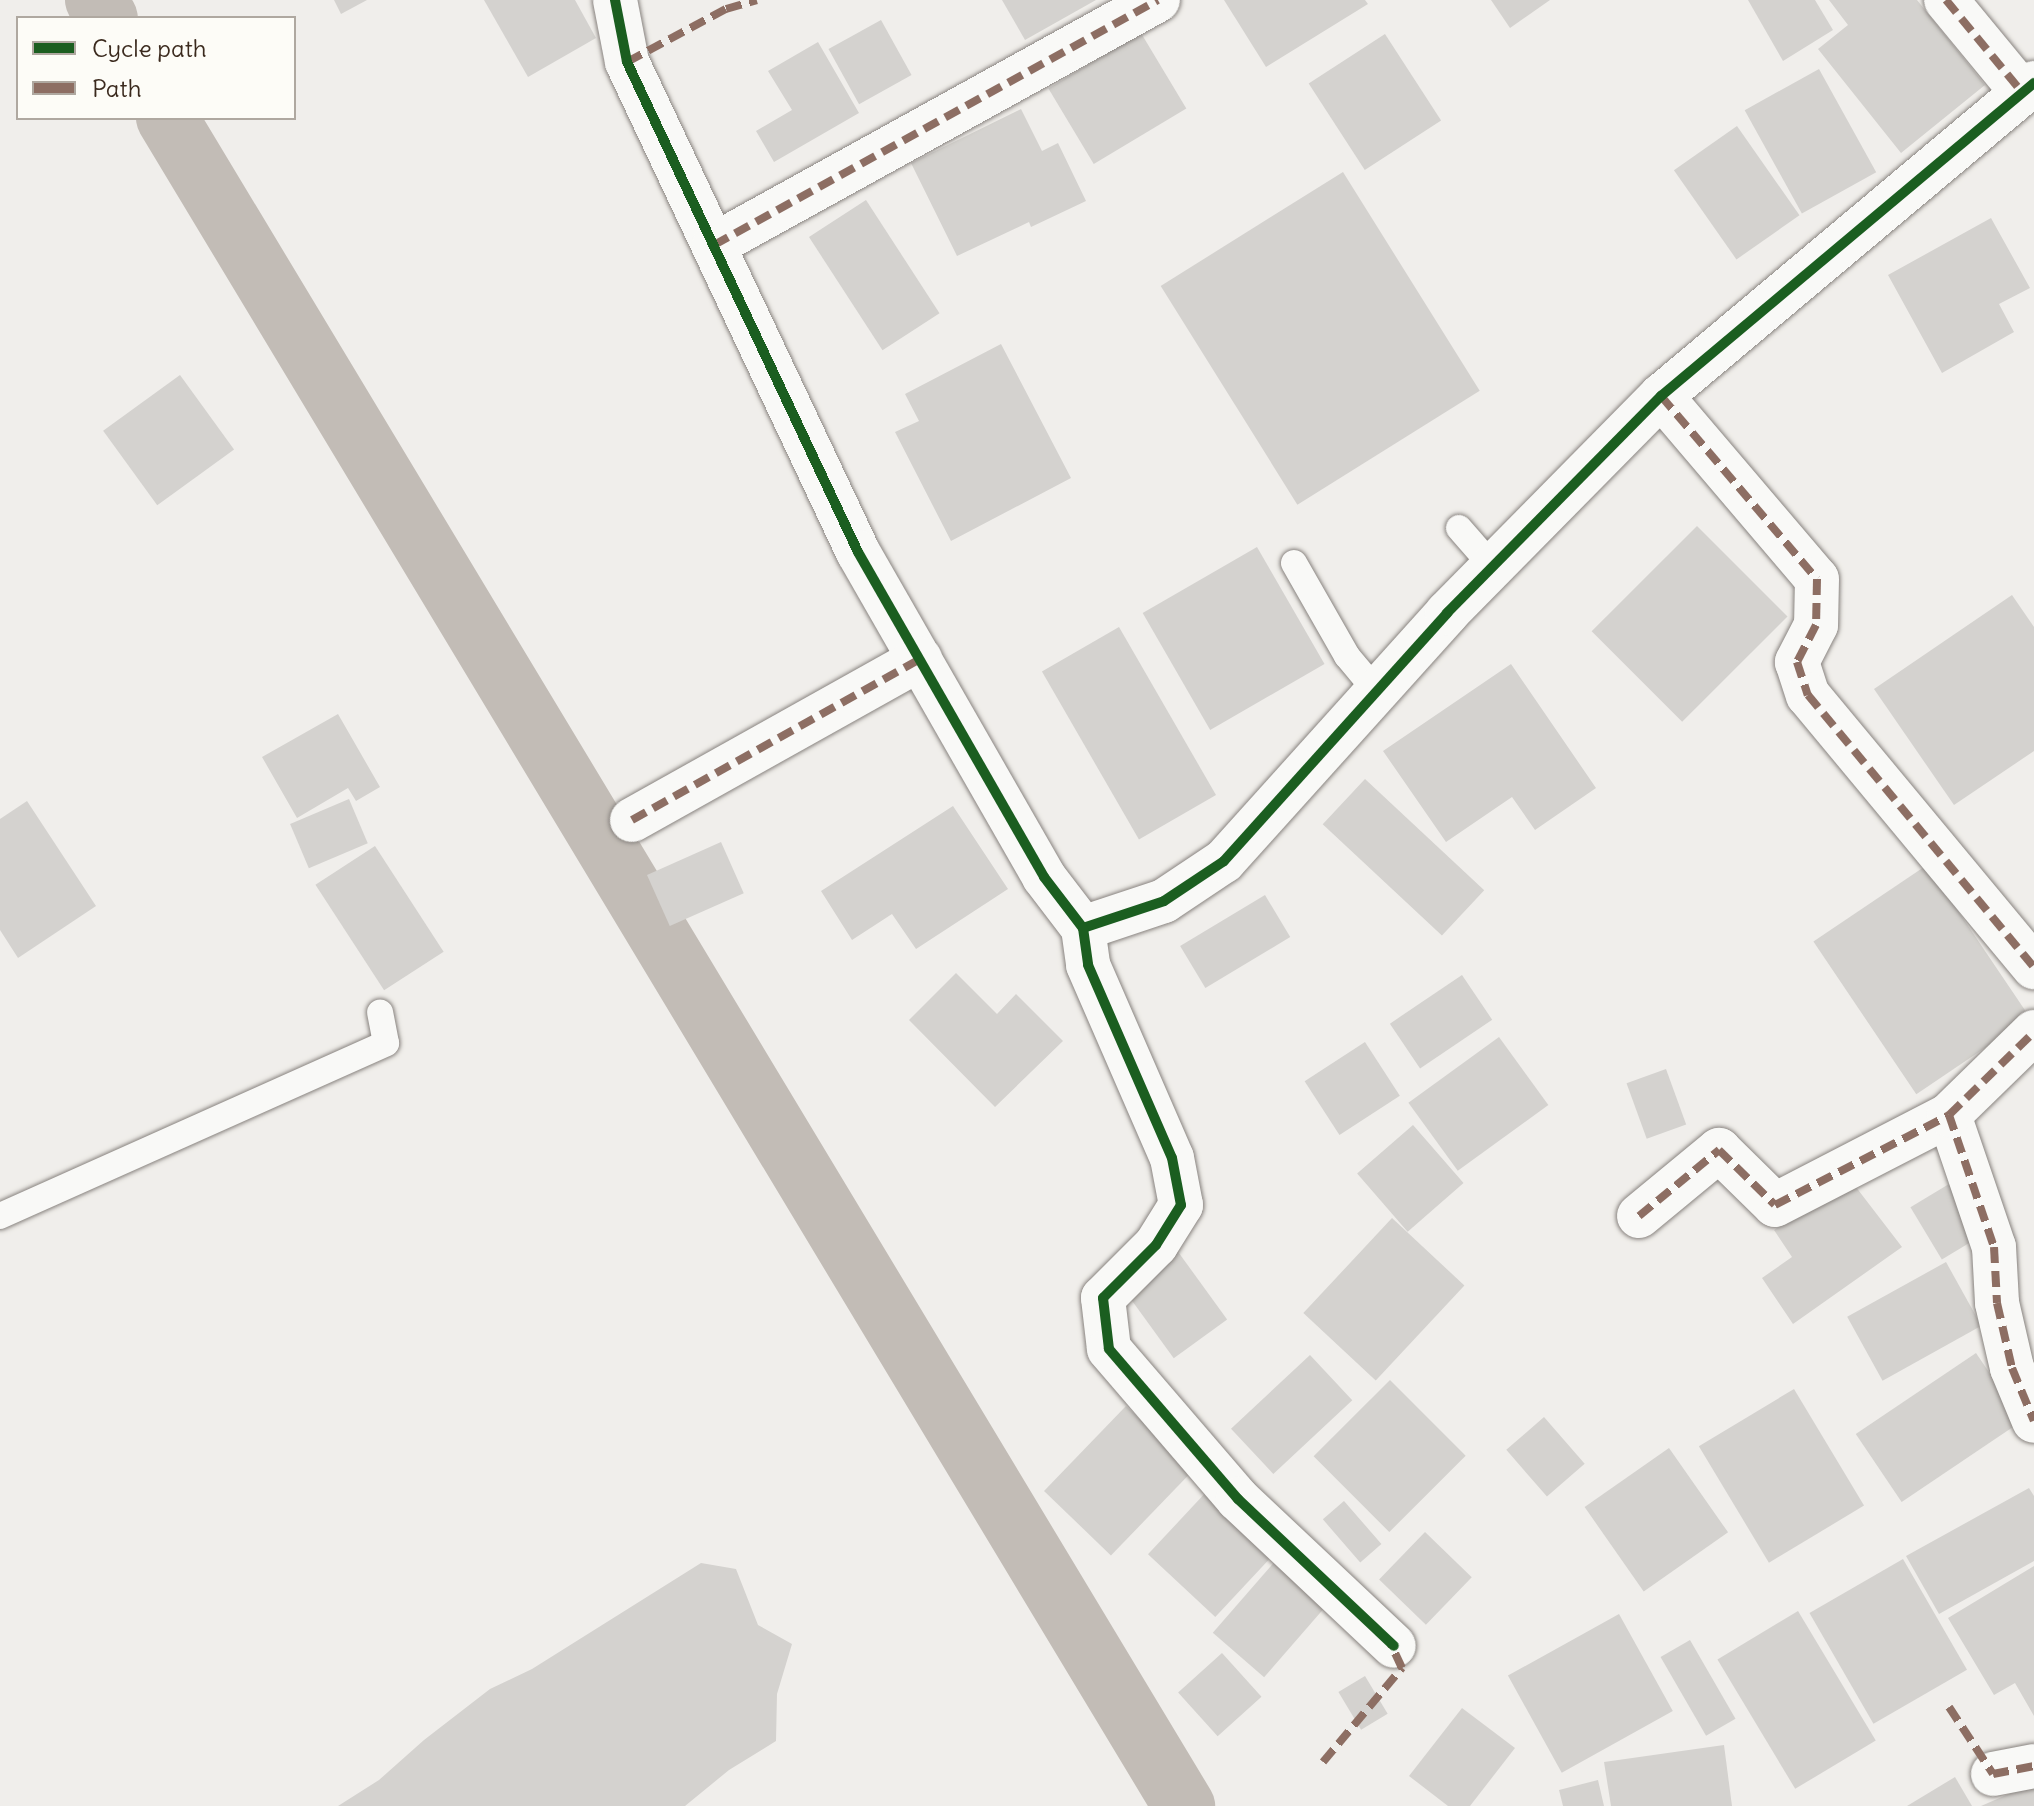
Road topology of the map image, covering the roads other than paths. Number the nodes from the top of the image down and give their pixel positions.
1 (615, 0) edge
2 (1158, 0) edge
3 (1946, 0) edge
4 (2027, 87) edge
5 (714, 245) junction
6 (1661, 396) junction
7 (1459, 528) dead end
8 (1294, 563) dead end
9 (1493, 567) junction
10 (920, 659) junction
11 (1378, 693) junction
12 (632, 820) dead end
13 (1083, 928) junction
14 (2034, 967) edge
15 (380, 1013) dead end
16 (2034, 1032) edge
17 (1949, 1115) junction
18 (0, 1216) edge
19 (1639, 1216) dead end
20 (2034, 1421) edge
21 (1394, 1646) dead end

1 - 5 street
2 - 5 street
3 - 4 street
4 - 6 street
5 - 10 street
6 - 9 street
6 - 14 street
7 - 9 lane
8 - 11 lane
9 - 11 street
10 - 12 street
10 - 13 street
11 - 13 street
13 - 21 street
15 - 18 lane
16 - 17 street
17 - 19 street
17 - 20 street

